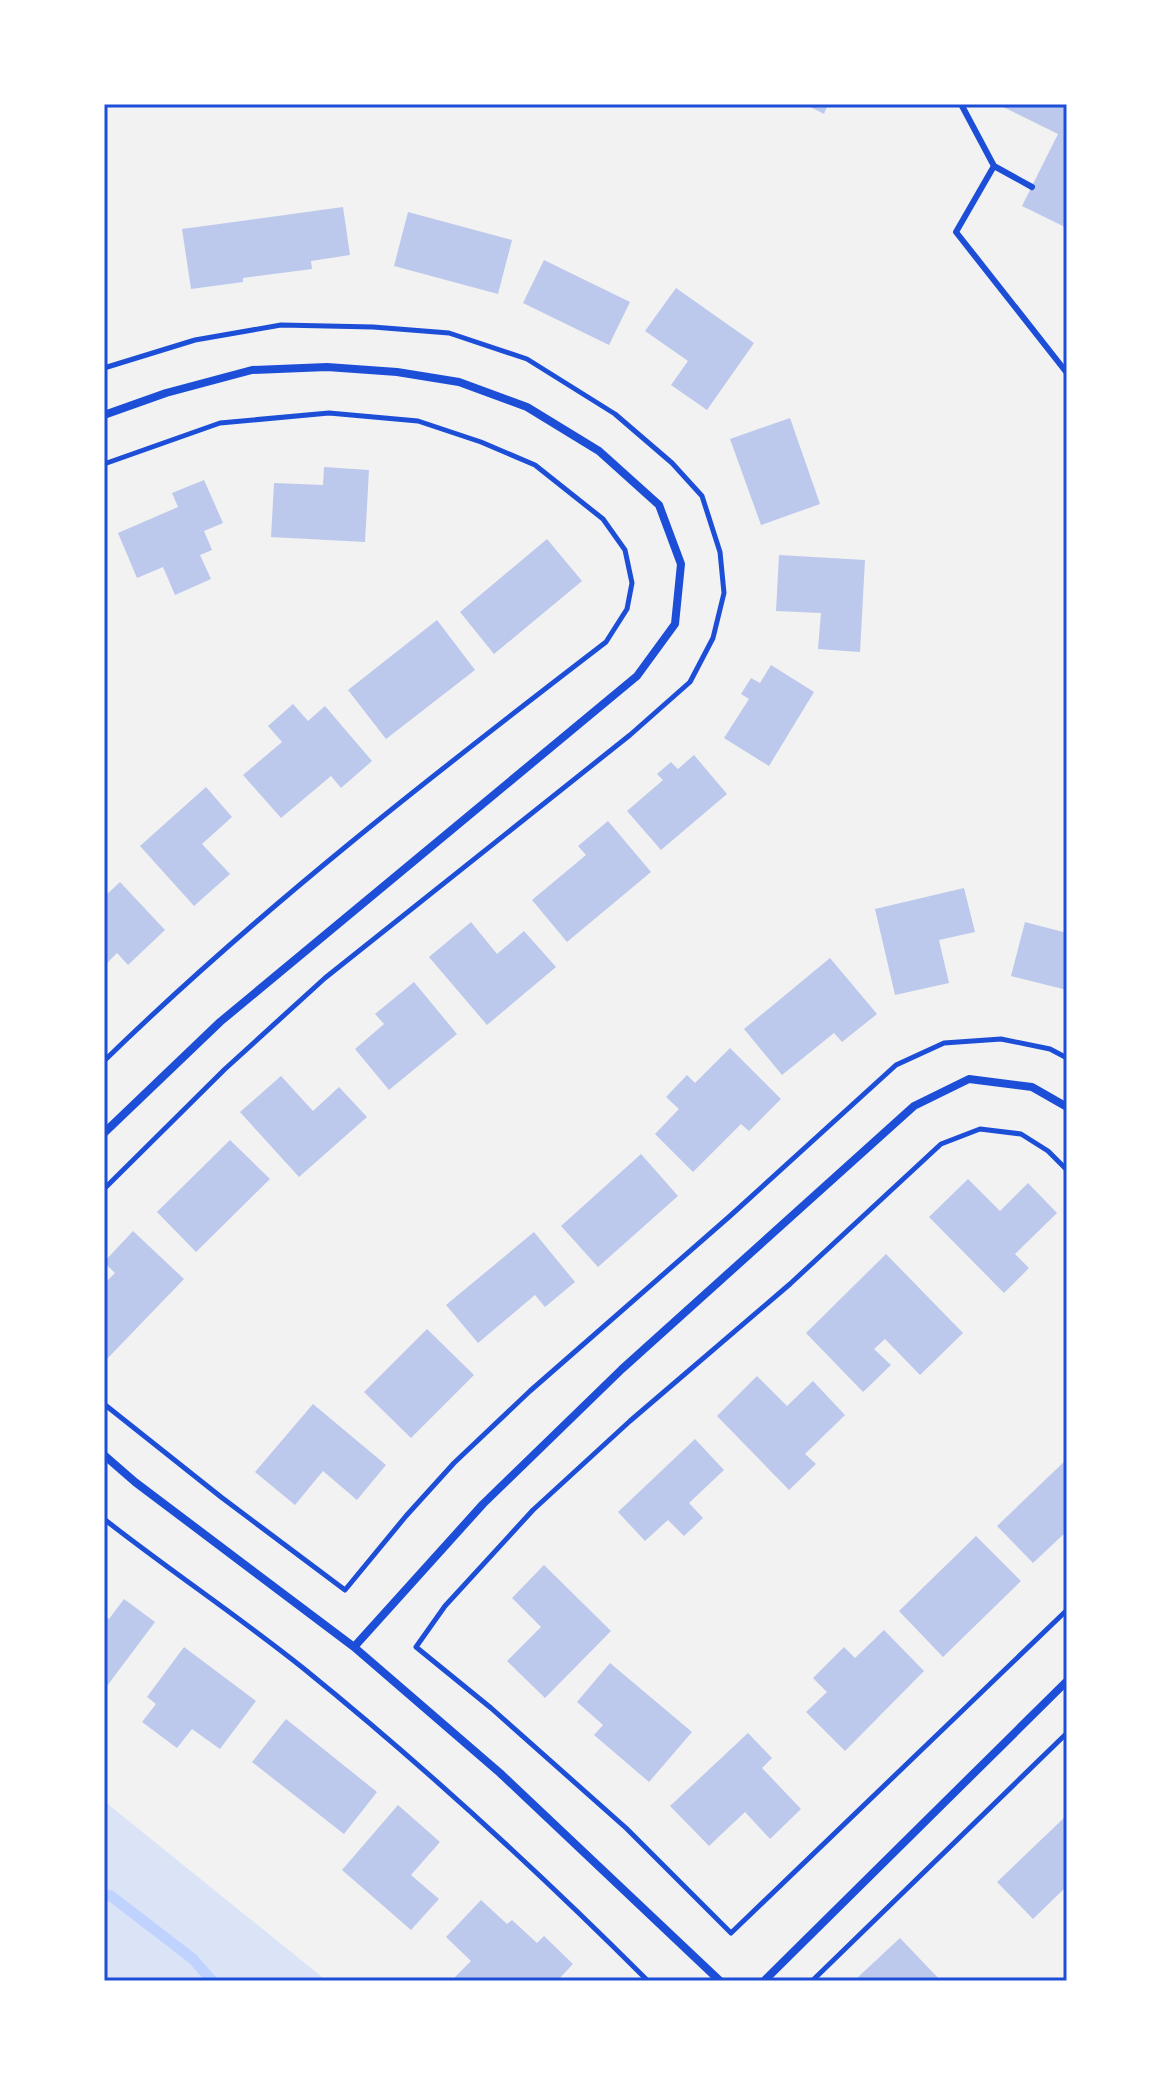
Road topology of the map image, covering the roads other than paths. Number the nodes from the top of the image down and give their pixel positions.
1 (961, 104) edge
2 (994, 166) junction
3 (1032, 187) dead end
4 (1067, 373) edge
5 (104, 415) edge
6 (1067, 1107) edge
7 (104, 1133) edge
8 (104, 1455) edge
9 (354, 1647) junction
10 (1067, 1681) edge
11 (720, 1981) edge
12 (764, 1981) edge

1 - 2 lane
2 - 3 lane
2 - 4 lane
5 - 7 street
6 - 9 street
8 - 9 street
9 - 11 street
10 - 12 street

